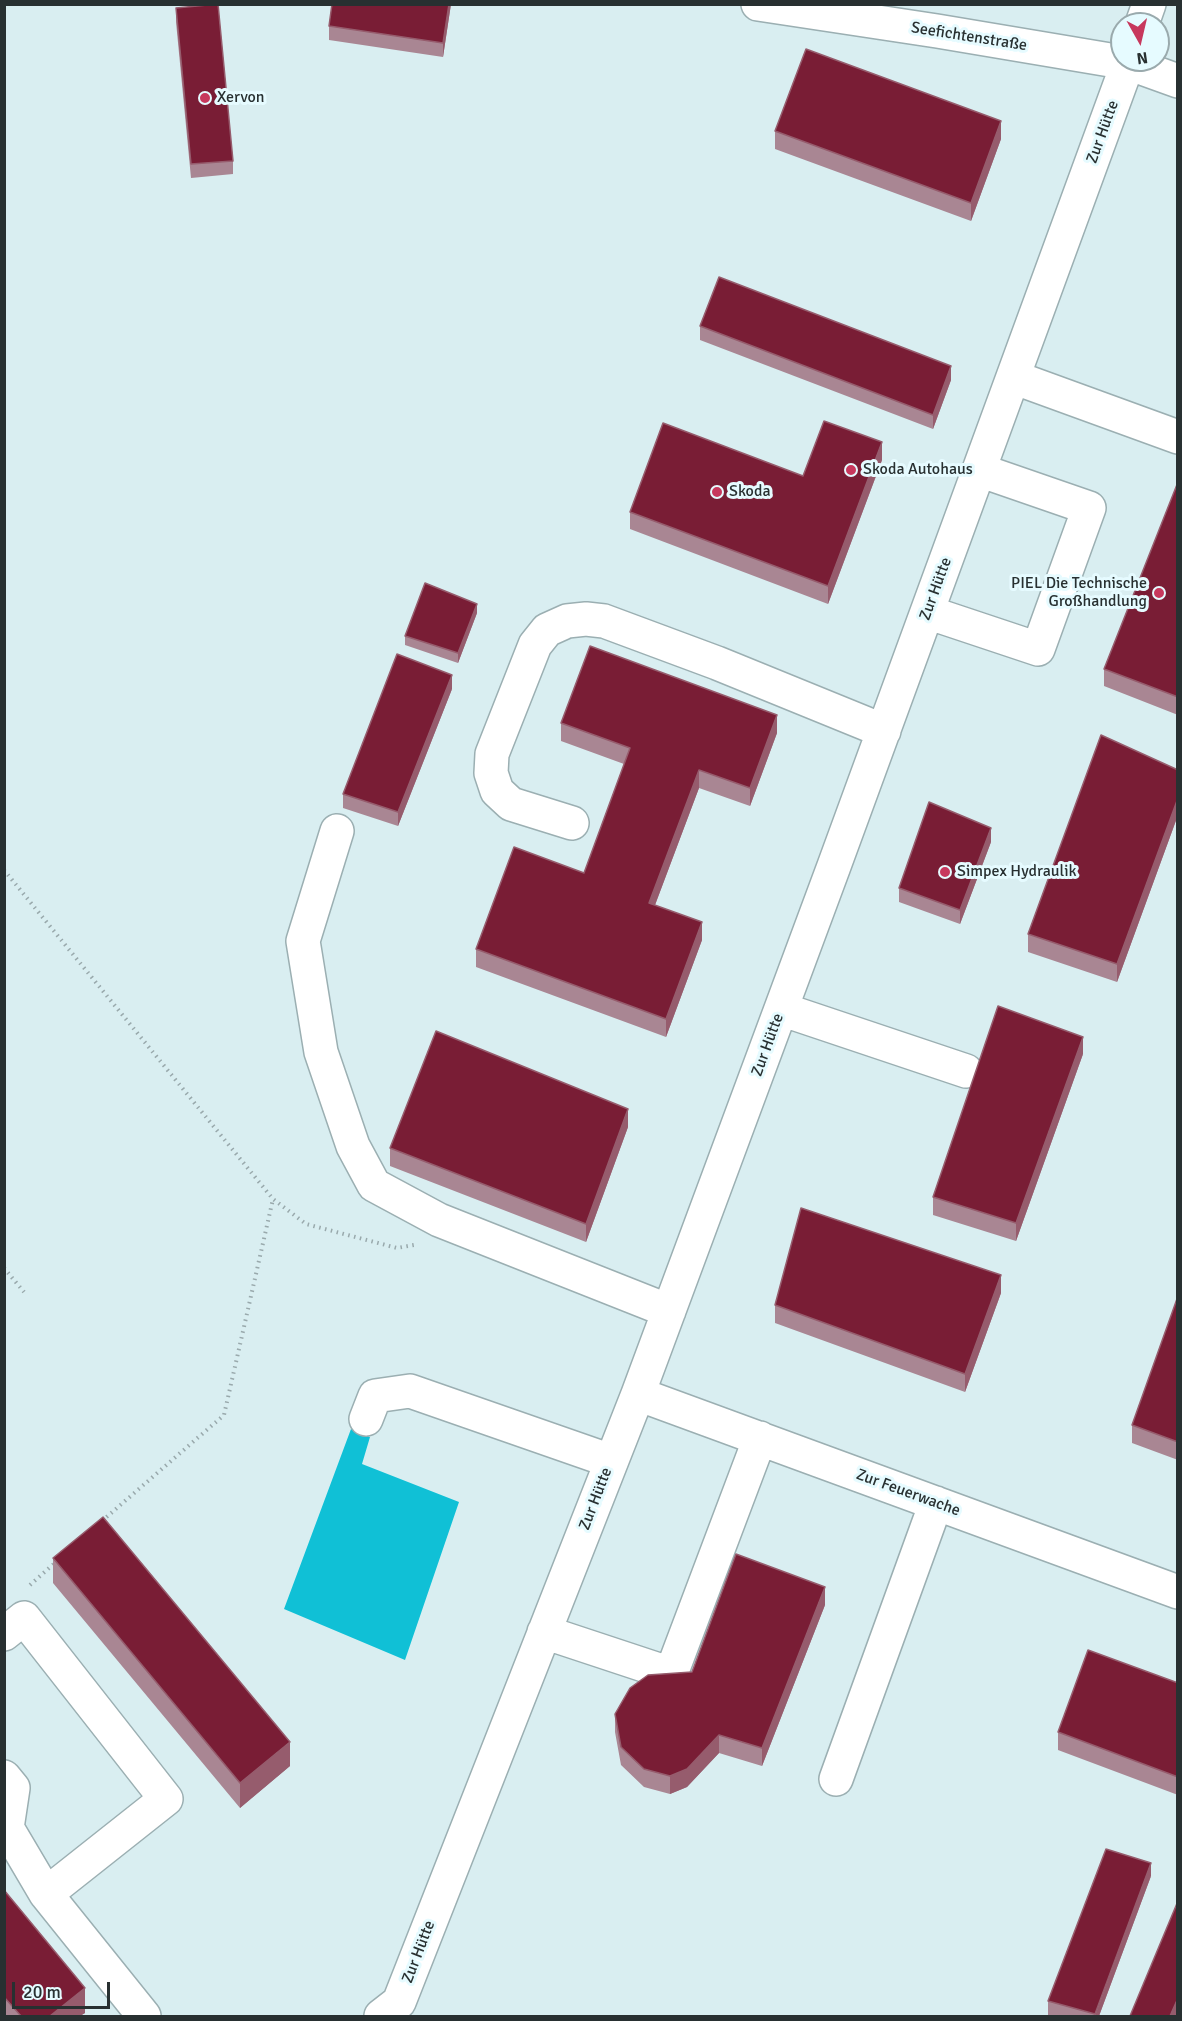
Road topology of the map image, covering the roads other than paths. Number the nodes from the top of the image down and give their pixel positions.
1 (758, 4) edge
2 (1110, 59) edge
3 (1125, 72) edge
4 (1155, 72) edge
5 (1178, 81) edge
6 (1013, 377) junction
7 (1178, 437) edge
8 (979, 470) junction
9 (927, 612) junction
10 (884, 731) junction
11 (572, 823) dead end
12 (337, 831) dead end
13 (781, 1009) junction
14 (966, 1071) dead end
15 (669, 1311) junction
16 (638, 1394) junction
17 (366, 1419) dead end
18 (760, 1438) junction
19 (611, 1461) junction
20 (936, 1503) junction
21 (1178, 1592) edge
22 (14, 1626) edge
23 (544, 1632) junction
24 (4, 1777) edge
25 (836, 1779) dead end
26 (46, 1894) junction
27 (144, 2016) edge
28 (381, 2016) edge

1 - 2 street, Seefichtenstraße
3 - 6 street, Zur Hütte
4 - 5 street, Seefichtenstraße
6 - 7 street
6 - 8 street, Zur Hütte
8 - 9 street, Zur Hütte
8 - 9 street
9 - 10 street, Zur Hütte
10 - 11 street
10 - 13 street, Zur Hütte
12 - 15 street
13 - 14 street
13 - 15 street, Zur Hütte
15 - 16 street, Zur Hütte
16 - 18 street, Zur Feuerwache
16 - 19 street, Zur Hütte
17 - 19 street
18 - 20 street, Zur Feuerwache
18 - 23 street
19 - 23 street, Zur Hütte
20 - 21 street, Zur Feuerwache
20 - 25 street
22 - 26 street
23 - 28 street, Zur Hütte
24 - 26 street
26 - 27 street

